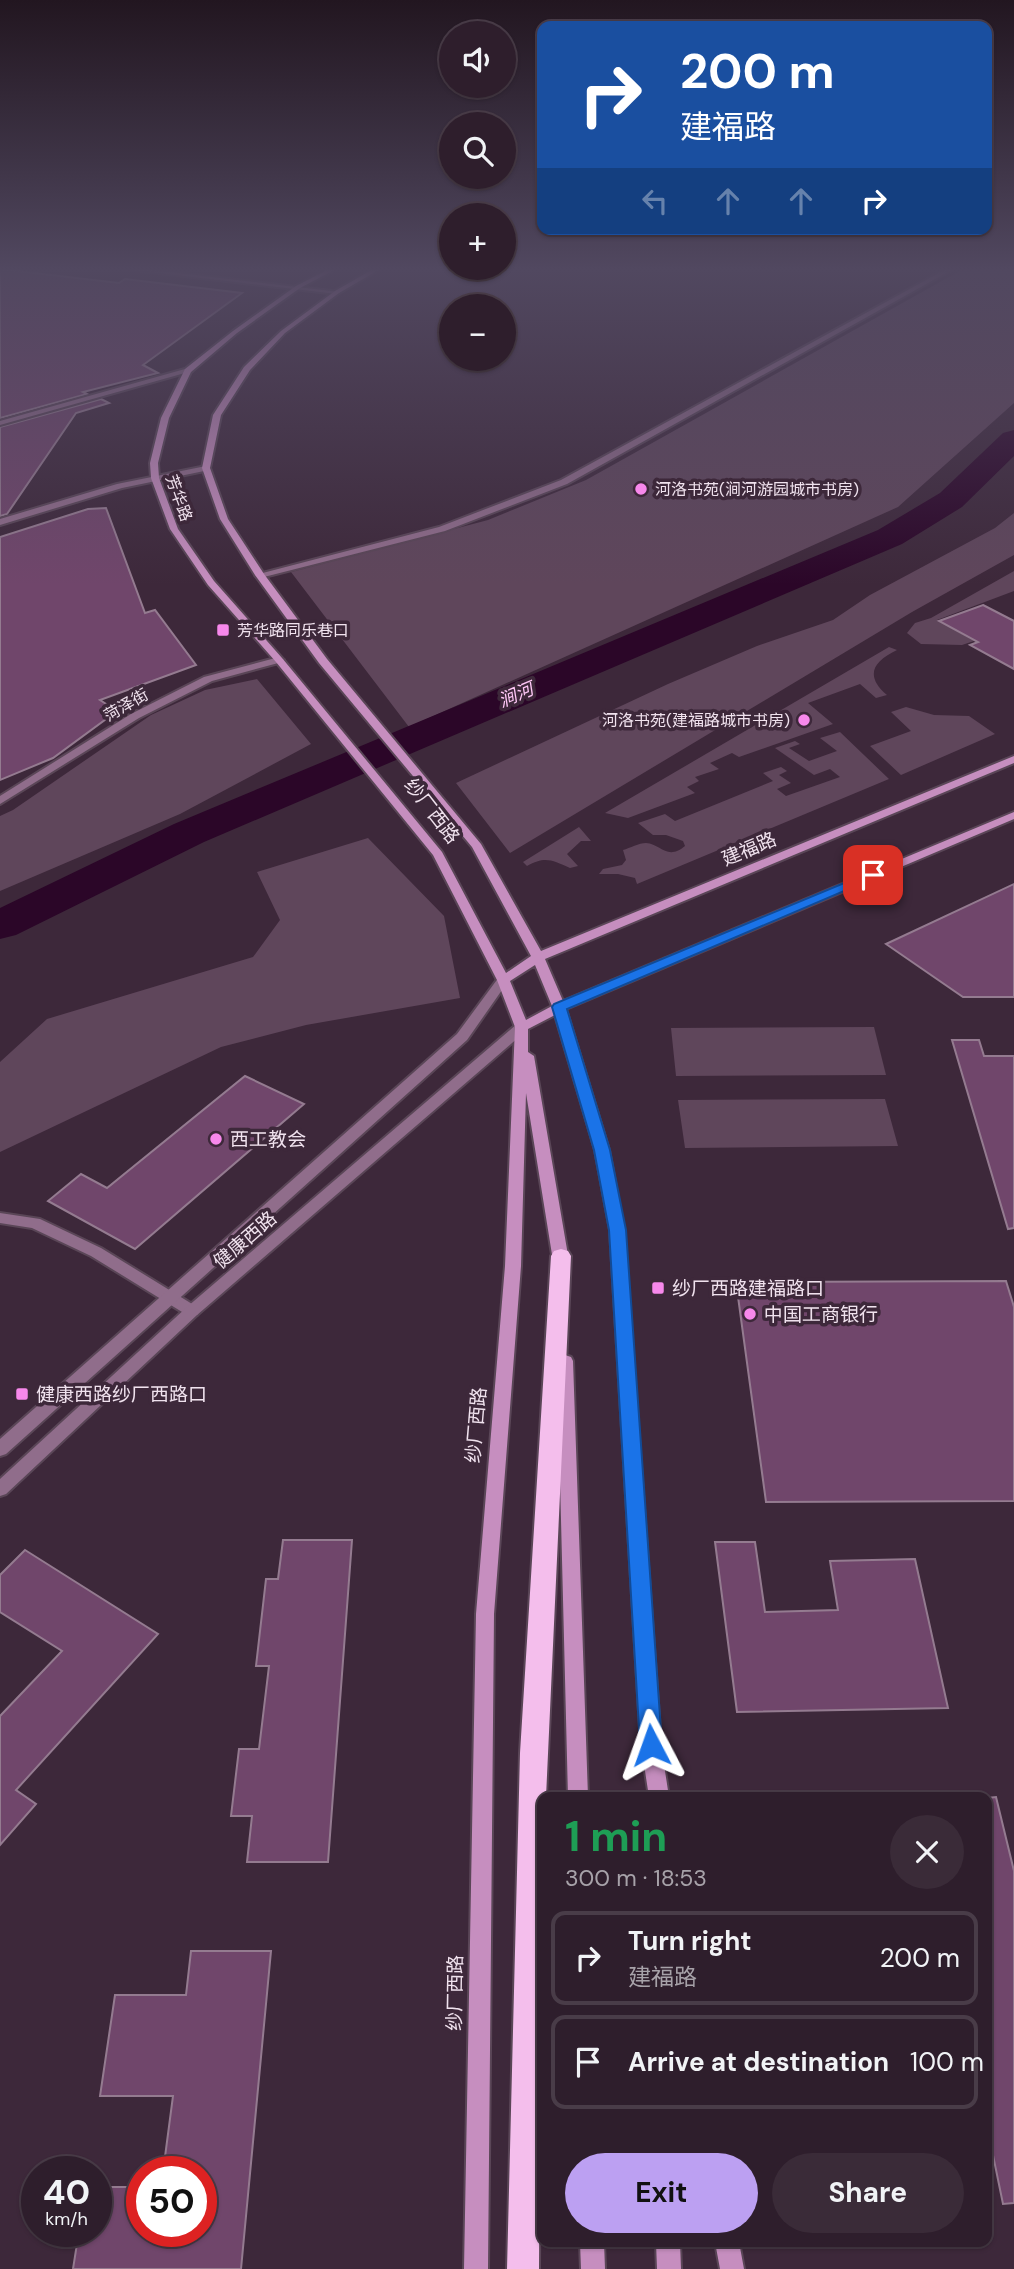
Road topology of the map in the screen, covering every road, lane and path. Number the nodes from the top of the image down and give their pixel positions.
1 (178, 374) edge
2 (187, 374) edge
3 (244, 374) edge
4 (761, 374) edge
5 (0, 423) edge
6 (206, 468) junction
7 (155, 478) junction
8 (0, 522) edge
9 (260, 575) junction
10 (323, 661) joint
11 (282, 665) junction
12 (1014, 760) edge
13 (0, 802) edge
14 (1014, 816) edge
15 (538, 957) junction
16 (503, 980) junction
17 (559, 1007) junction
18 (522, 1027) junction
19 (0, 1218) edge
20 (561, 1256) junction
21 (170, 1296) junction
22 (192, 1311) junction
23 (0, 1449) edge
24 (0, 1489) edge
25 (651, 1745) junction
26 (578, 1792) edge
27 (653, 1792) edge
28 (658, 1792) edge
29 (592, 2247) edge
30 (668, 2247) edge
31 (728, 2247) edge
32 (476, 2269) edge
33 (523, 2269) edge
34 (593, 2269) edge
35 (669, 2269) edge
36 (732, 2269) edge

1 - 5 street
2 - 7 main road, 芳华路
3 - 6 main road, 芳华路
4 - 9 street
6 - 7 street
6 - 9 main road, 芳华路
7 - 8 street
7 - 11 main road, 芳华路
9 - 10 main road, 芳华路
10 - 15 main road, 纱厂西路
11 - 13 street, 菏泽街
11 - 16 main road, 纱厂西路
12 - 15 main road, 建福路
14 - 17 main road
15 - 16 main road, 建福路
15 - 17 main road, 纱厂西路
16 - 18 main road, 纱厂西路
16 - 21 street, 健康西路
17 - 18 main road
17 - 25 main road, 纱厂西路
18 - 20 main road
18 - 22 street, 健康西路
18 - 32 main road, 纱厂西路
19 - 21 street
20 - 26 main road
20 - 33 highway
21 - 22 street
21 - 23 street, 健康西路
22 - 24 street, 健康西路
25 - 27 main road
25 - 28 main road, 纱厂西路
29 - 34 main road
30 - 35 main road
31 - 36 main road

